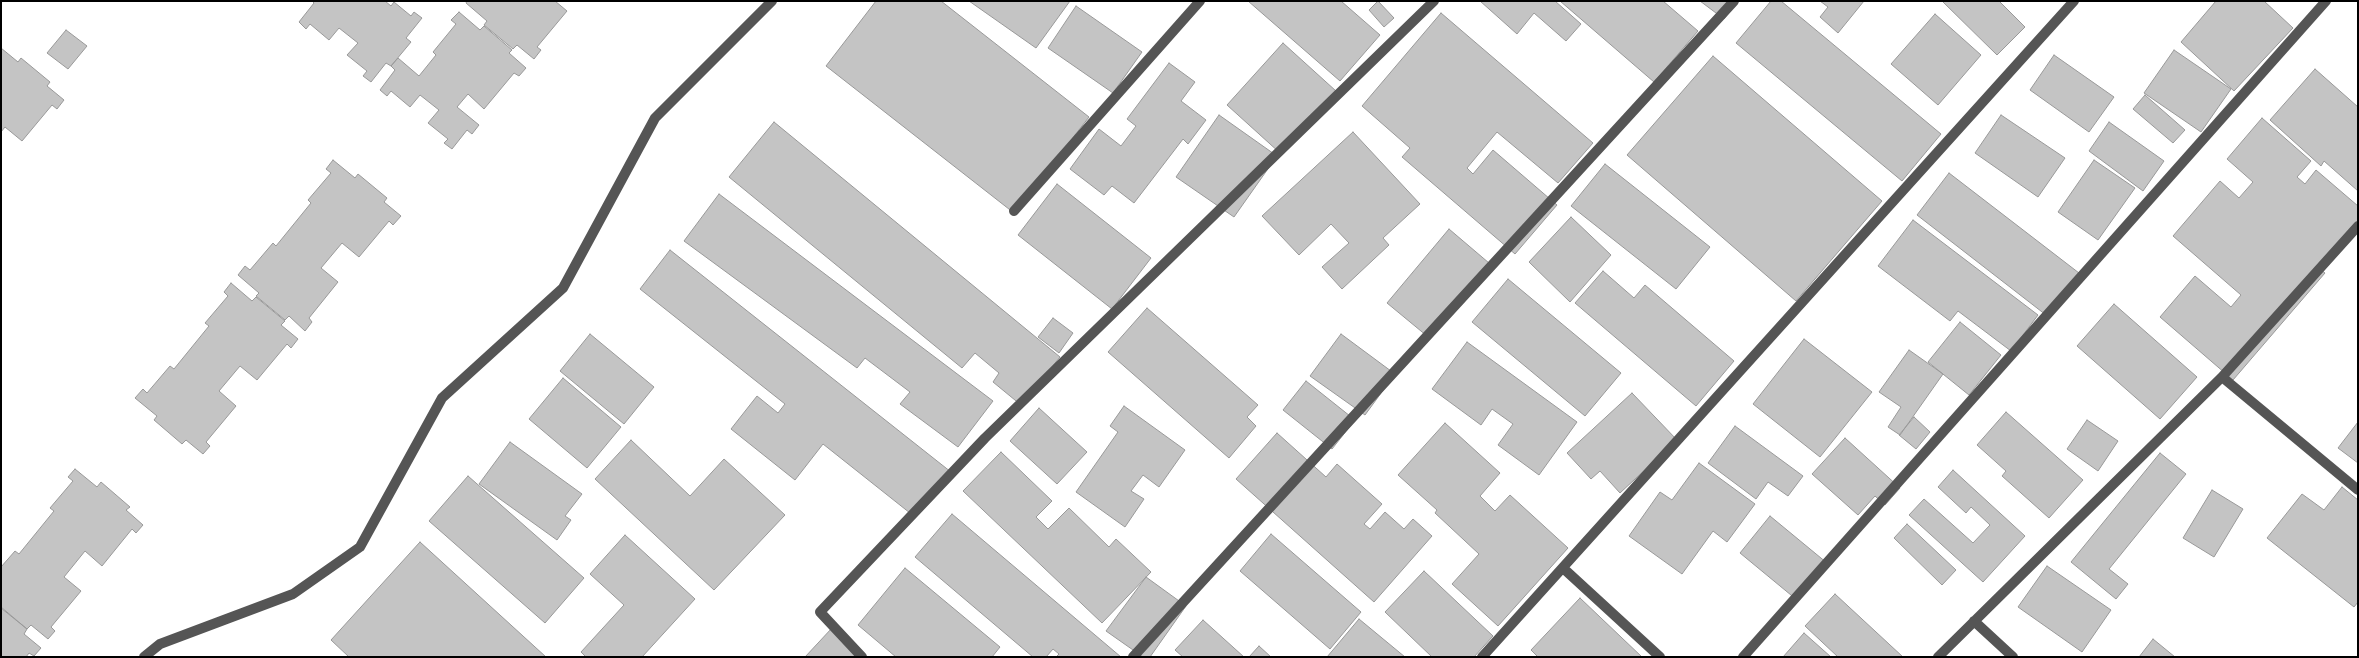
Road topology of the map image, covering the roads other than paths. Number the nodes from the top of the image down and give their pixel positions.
1 (772, 1) edge
2 (1200, 1) edge
3 (1434, 1) edge
4 (1734, 1) edge
5 (2074, 1) edge
6 (2326, 1) edge
7 (1014, 212) dead end
8 (2358, 226) edge
9 (2222, 377) junction
10 (2358, 490) edge
11 (1563, 568) junction
12 (1974, 622) junction
13 (144, 657) edge
14 (862, 657) edge
15 (1133, 657) edge
16 (1482, 657) edge
17 (1660, 657) edge
18 (1743, 657) edge
19 (1938, 657) edge
20 (2013, 657) edge

1 - 13 street
2 - 7 street
3 - 14 street
4 - 15 street
5 - 11 street
6 - 18 street
8 - 9 street
9 - 10 street
9 - 12 street
11 - 16 street
11 - 17 street
12 - 19 street
12 - 20 street

